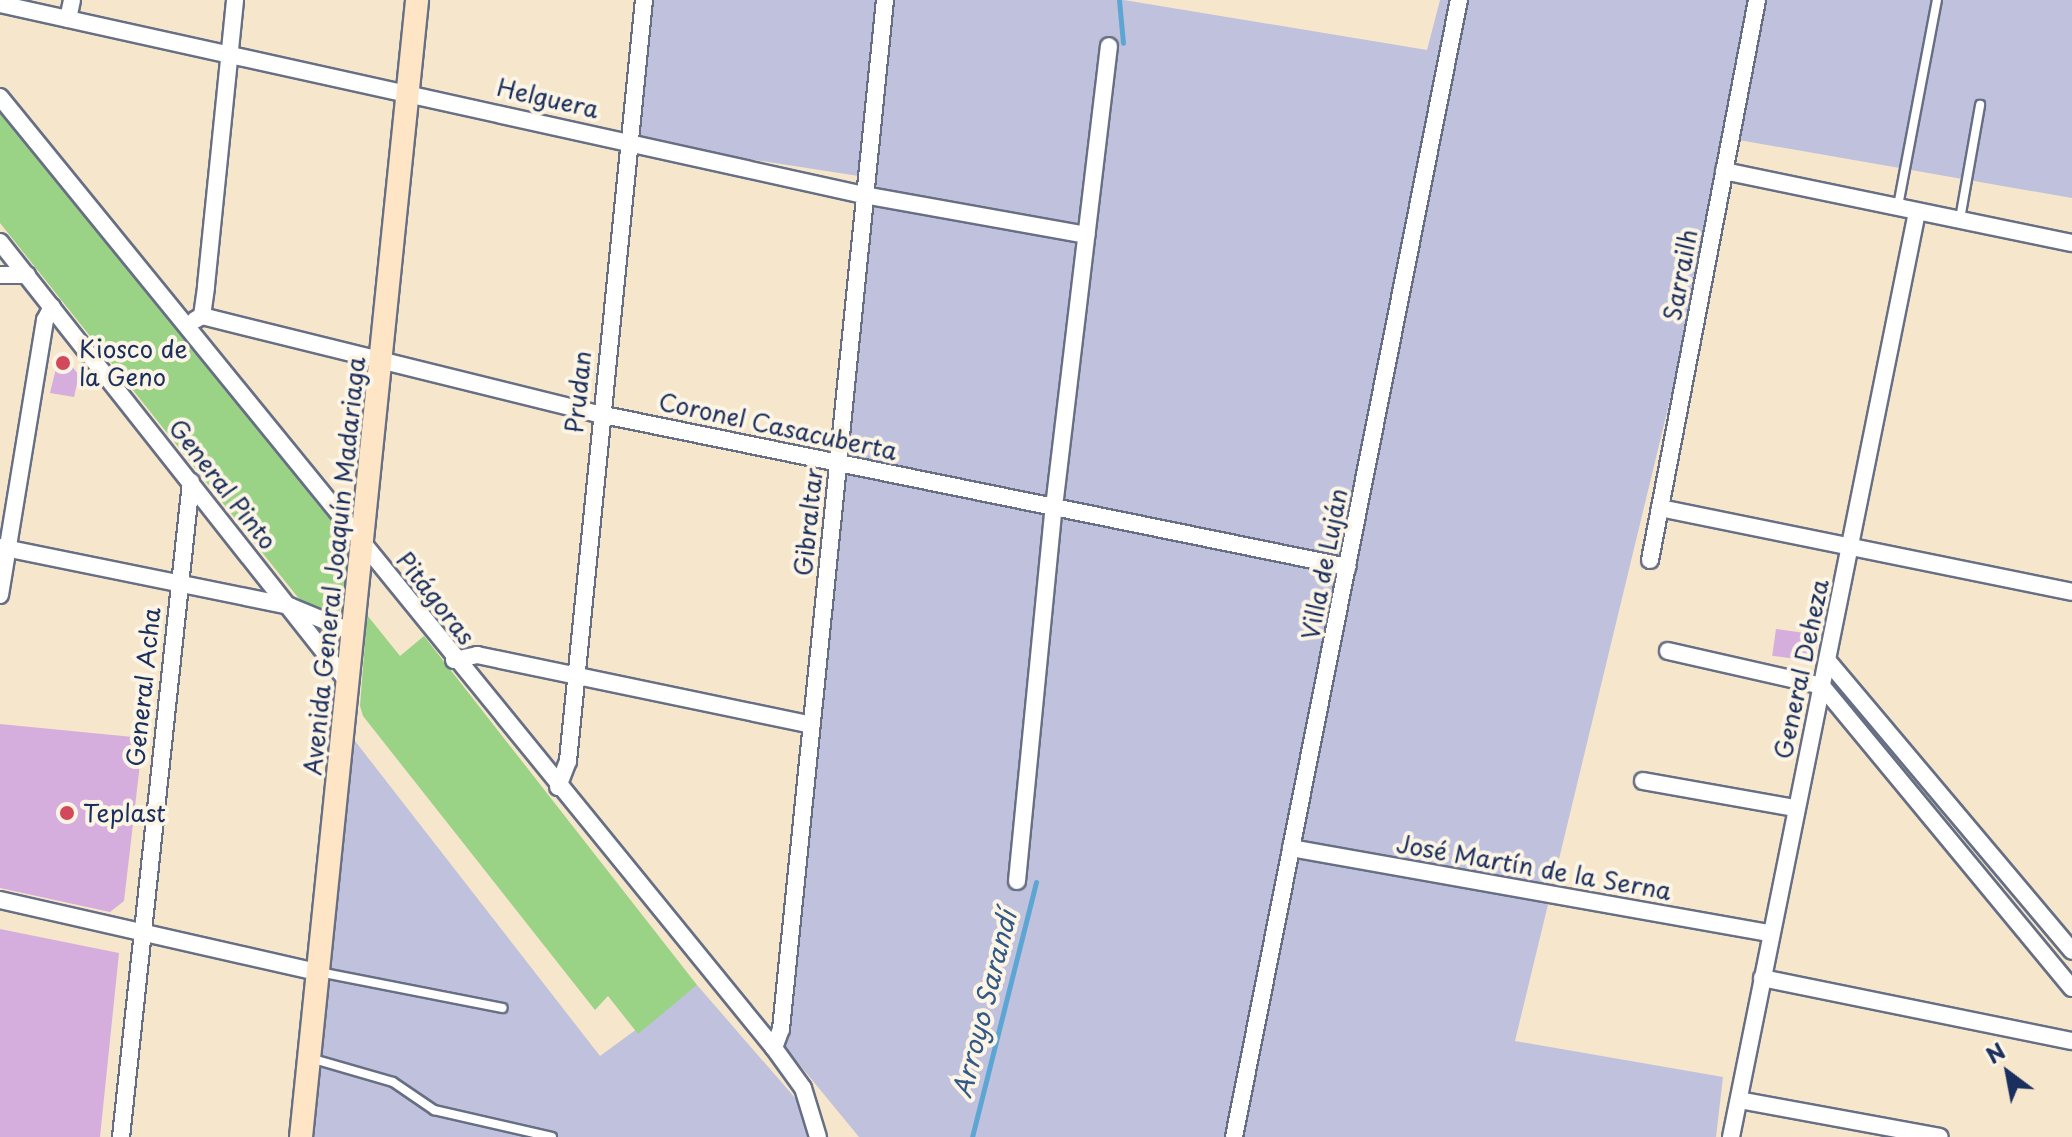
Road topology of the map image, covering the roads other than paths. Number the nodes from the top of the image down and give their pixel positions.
1 (72, 0) edge
2 (235, 0) edge
3 (417, 0) edge
4 (644, 0) edge
5 (885, 0) edge
6 (1459, 0) edge
7 (1757, 0) edge
8 (1937, 0) edge
9 (0, 4) edge
10 (68, 19) junction
11 (1109, 46) dead end
12 (229, 54) junction
13 (408, 91) junction
14 (0, 97) edge
15 (1980, 105) dead end
16 (629, 142) junction
17 (1724, 171) junction
18 (864, 195) junction
19 (1898, 207) junction
20 (1917, 212) junction
21 (1959, 220) junction
22 (1086, 235) junction
23 (0, 242) edge
24 (2072, 243) edge
25 (0, 275) edge
26 (27, 275) junction
27 (52, 307) junction
28 (202, 316) junction
29 (186, 325) junction
30 (382, 359) junction
31 (599, 414) junction
32 (838, 464) junction
33 (191, 482) junction
34 (1054, 507) junction
35 (1660, 508) junction
36 (362, 542) junction
37 (4, 548) edge
38 (1853, 548) junction
39 (1650, 560) dead end
40 (1348, 567) junction
41 (178, 584) junction
42 (2072, 592) edge
43 (0, 595) edge
44 (289, 606) junction
45 (352, 632) junction
46 (1668, 651) dead end
47 (454, 660) junction
48 (1827, 660) junction
49 (575, 673) junction
50 (347, 681) junction
51 (1822, 686) junction
52 (812, 725) junction
53 (1643, 781) dead end
54 (558, 787) junction
55 (1795, 808) junction
56 (1291, 848) junction
57 (1017, 881) dead end
58 (0, 900) edge
59 (142, 932) junction
60 (1769, 933) junction
61 (2071, 948) edge
62 (318, 972) junction
63 (1762, 978) junction
64 (2072, 988) edge
65 (503, 1008) dead end
66 (2072, 1041) edge
67 (774, 1048) junction
68 (309, 1058) junction
69 (1739, 1100) junction
70 (121, 1137) edge
71 (301, 1137) edge
72 (552, 1137) edge
73 (818, 1137) edge
74 (1234, 1137) edge
75 (1731, 1137) edge
76 (1940, 1137) edge

1 - 10 street
2 - 12 street
3 - 13 main road, Avenida General Joaquín Madariaga
4 - 16 street, Prudan
5 - 18 street, Gibraltar
6 - 40 street, Villa de Luján
7 - 17 street, Sarrailh
8 - 19 lane
9 - 10 street, Helguera
10 - 12 street, Helguera
11 - 22 street
12 - 13 street, Helguera
12 - 28 street
13 - 16 street, Helguera
13 - 30 main road, Avenida General Joaquín Madariaga
14 - 29 street, Pitágoras
15 - 21 lane
16 - 18 street, Helguera
16 - 31 street, Prudan
17 - 19 street
17 - 35 street, Sarrailh
18 - 22 street, Helguera
18 - 32 street, Gibraltar
19 - 20 street
20 - 21 street
20 - 38 street, General Deheza
21 - 24 street
22 - 34 street
23 - 26 street, General Pinto
25 - 26 street
26 - 27 street, General Pinto
27 - 33 street, General Pinto
27 - 37 street
28 - 29 street
28 - 30 street, Coronel Casacuberta
29 - 36 street, Pitágoras
30 - 31 street, Coronel Casacuberta
30 - 36 main road, Avenida General Joaquín Madariaga
31 - 32 street, Coronel Casacuberta
31 - 49 street, Prudan
32 - 34 street, Coronel Casacuberta
32 - 52 street, Gibraltar
33 - 41 street, General Acha
33 - 44 street, General Pinto
34 - 40 street, Coronel Casacuberta
34 - 57 street
35 - 38 street
35 - 39 street, Sarrailh
36 - 45 main road, Avenida General Joaquín Madariaga
36 - 47 street, Pitágoras
37 - 41 street
37 - 43 street
38 - 42 street
38 - 48 street, General Deheza
40 - 56 street, Villa de Luján
41 - 44 street
41 - 59 street, General Acha
44 - 45 street
44 - 50 street, General Pinto
45 - 50 main road, Avenida General Joaquín Madariaga
46 - 51 street
47 - 49 street
47 - 54 street, Pitágoras
48 - 51 street, General Deheza
48 - 61 street
49 - 52 street
49 - 54 street, Prudan
50 - 62 main road, Avenida General Joaquín Madariaga
51 - 55 street, General Deheza
51 - 64 street
52 - 67 street, Gibraltar
53 - 55 street
54 - 67 street, Pitágoras
55 - 60 street, General Deheza
56 - 60 street, José Martín de la Serna
56 - 74 street, Villa de Luján
58 - 59 street
59 - 62 street
59 - 70 street, General Acha
60 - 63 street, General Deheza
62 - 65 lane
62 - 68 main road, Avenida General Joaquín Madariaga
63 - 66 street
63 - 69 street, General Deheza
67 - 73 street, Pitágoras
68 - 71 main road, Avenida General Joaquín Madariaga
68 - 72 lane
69 - 75 street, General Deheza
69 - 76 street

